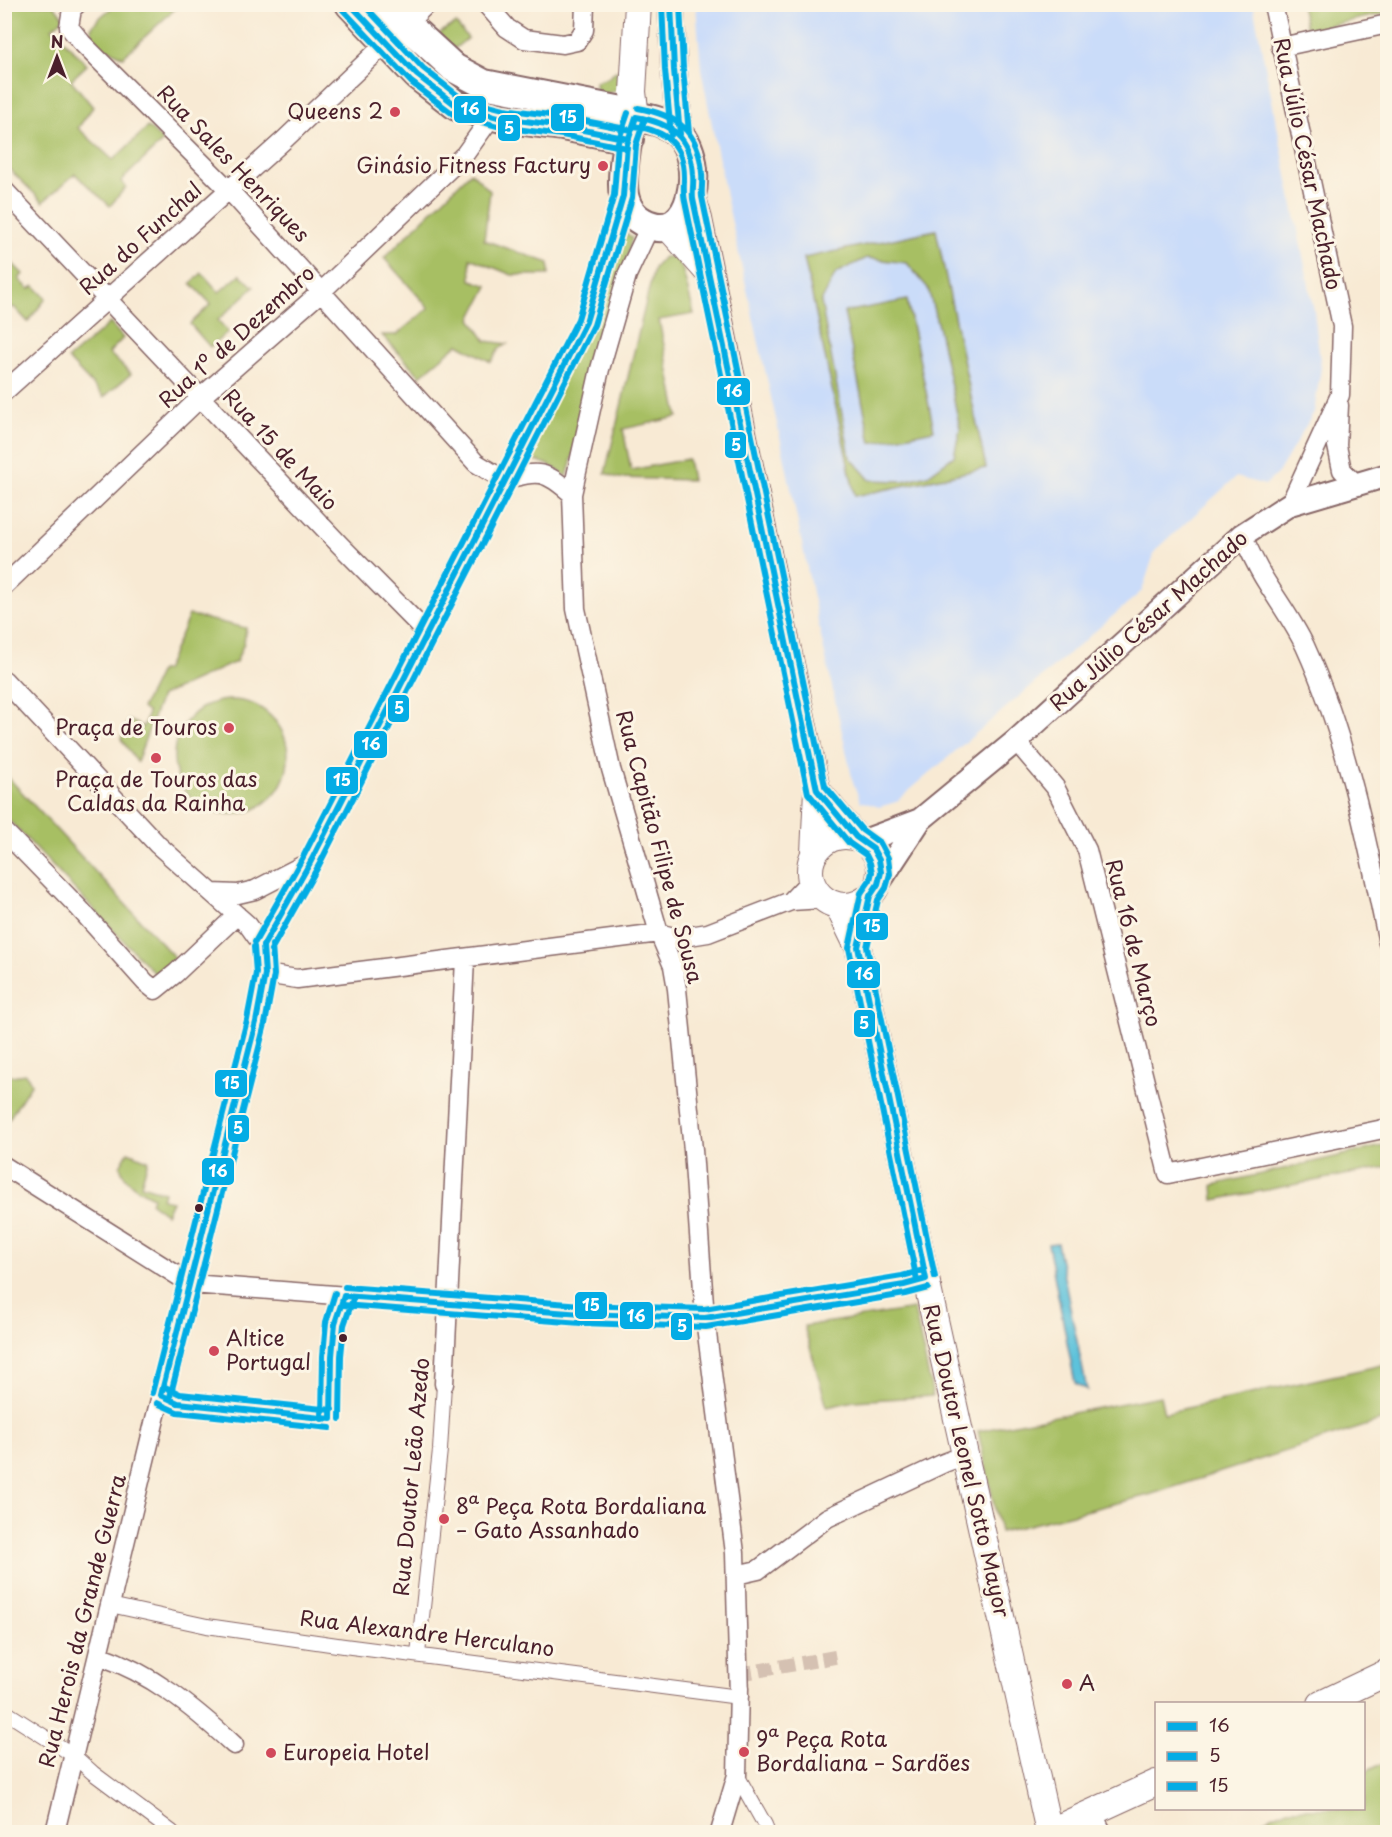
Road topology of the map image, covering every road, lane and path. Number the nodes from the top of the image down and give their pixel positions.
1 (76, 4) edge
2 (350, 4) edge
3 (428, 4) edge
4 (486, 4) edge
5 (585, 4) edge
6 (638, 4) edge
7 (671, 4) edge
8 (1273, 4) edge
9 (397, 14) edge
10 (1388, 24) edge
11 (385, 44) junction
12 (1281, 47) junction
13 (492, 116) junction
14 (633, 125) junction
15 (680, 135) junction
16 (4, 190) edge
17 (229, 190) junction
18 (692, 195) junction
19 (623, 196) junction
20 (659, 226) junction
21 (709, 273) junction
22 (322, 291) junction
23 (108, 299) junction
24 (4, 392) edge
25 (1340, 395) junction
26 (200, 398) junction
27 (1388, 475) edge
28 (504, 480) junction
29 (1356, 484) junction
30 (572, 494) junction
31 (1290, 504) junction
32 (1242, 535) junction
33 (4, 586) edge
34 (427, 633) junction
35 (4, 680) edge
36 (1016, 741) junction
37 (816, 790) junction
38 (920, 820) junction
39 (4, 831) edge
40 (860, 839) junction
41 (814, 853) junction
42 (311, 861) junction
43 (874, 890) junction
44 (212, 893) junction
45 (824, 895) junction
46 (237, 915) junction
47 (1385, 916) edge
48 (658, 933) junction
49 (1388, 943) edge
50 (263, 946) junction
51 (858, 947) junction
52 (465, 958) junction
53 (265, 974) junction
54 (1388, 1128) edge
55 (4, 1166) edge
56 (926, 1279) junction
57 (191, 1284) junction
58 (448, 1304) junction
59 (705, 1318) junction
60 (444, 1384) joint
61 (965, 1455) junction
62 (736, 1575) junction
63 (110, 1605) junction
64 (418, 1654) junction
65 (98, 1655) junction
66 (1388, 1672) edge
67 (739, 1693) junction
68 (1325, 1702) edge
69 (4, 1711) edge
70 (234, 1745) dead end
71 (73, 1755) junction
72 (737, 1775) junction
73 (1155, 1784) edge
74 (1098, 1823) edge
75 (55, 1833) edge
76 (172, 1833) edge
77 (720, 1833) edge
78 (767, 1833) edge
79 (1049, 1833) edge

1 - 17 street, Rua Sales Henriques
2 - 11 main road
3 - 9 street
4 - 5 street
6 - 14 main road
7 - 15 main road
8 - 12 street, Rua Júlio César Machado
9 - 14 main road
10 - 12 street
11 - 13 main road
11 - 17 street, Rua do Funchal
12 - 25 street, Rua Júlio César Machado
13 - 14 main road
13 - 22 street, Rua 1º de Dezembro
14 - 15 main road
14 - 19 main road
15 - 18 main road
16 - 23 street, Rua 15 de Maio
17 - 22 street, Rua Sales Henriques
17 - 23 street, Rua do Funchal
18 - 20 main road
18 - 21 main road
19 - 20 main road
19 - 28 street
20 - 21 main road
20 - 30 street, Rua Capitão Filipe de Sousa
21 - 37 main road
22 - 26 street, Rua 1º de Dezembro
22 - 28 street, Rua Sales Henriques
23 - 24 street, Rua do Funchal
23 - 26 street, Rua 15 de Maio
25 - 29 street, Rua Júlio César Machado
25 - 31 street, Rua Júlio César Machado
26 - 33 street, Rua 1º de Dezembro
26 - 34 street, Rua 15 de Maio
27 - 29 street
28 - 30 street
28 - 34 street
29 - 31 street
30 - 48 street, Rua Capitão Filipe de Sousa
31 - 32 street, Rua Júlio César Machado
32 - 36 street, Rua Júlio César Machado
32 - 47 street
34 - 42 street
35 - 44 street
36 - 38 street, Rua Júlio César Machado
36 - 54 street, Rua 16 de Março
37 - 40 main road
37 - 41 main road
38 - 40 street
38 - 43 street
39 - 46 street
40 - 41 main road
40 - 43 main road
41 - 45 main road
42 - 44 street
42 - 50 street
43 - 45 main road
43 - 51 main road, Rua Doutor Leonel Sotto Mayor
44 - 46 street
45 - 48 street
45 - 51 main road, Rua Doutor Leonel Sotto Mayor
46 - 50 street
47 - 49 street
48 - 52 street
48 - 59 street, Rua Capitão Filipe de Sousa
50 - 53 street, Rua Herois da Grande Guerra
51 - 56 main road, Rua Doutor Leonel Sotto Mayor
52 - 53 street
52 - 58 street, Rua Doutor Leão Azedo
53 - 57 street, Rua Herois da Grande Guerra
55 - 57 street
56 - 59 street
56 - 61 main road, Rua Doutor Leonel Sotto Mayor
57 - 58 street
57 - 63 street, Rua Herois da Grande Guerra
58 - 59 street
58 - 60 street, Rua Doutor Leão Azedo
59 - 62 street, Rua Capitão Filipe de Sousa
60 - 64 street, Rua Doutor Leão Azedo
61 - 62 street
61 - 79 main road, Rua Doutor Leonel Sotto Mayor
62 - 67 street, Rua Capitão Filipe de Sousa
63 - 64 street, Rua Alexandre Herculano
63 - 65 street, Rua Herois da Grande Guerra
64 - 67 street, Rua Alexandre Herculano
65 - 70 street
65 - 71 street, Rua Herois da Grande Guerra
66 - 68 main road
67 - 72 street, Rua Capitão Filipe de Sousa
69 - 71 street
71 - 75 street, Rua Herois da Grande Guerra
71 - 76 street
72 - 77 street, Rua Capitão Filipe de Sousa
72 - 78 street
73 - 74 main road
74 - 79 main road

